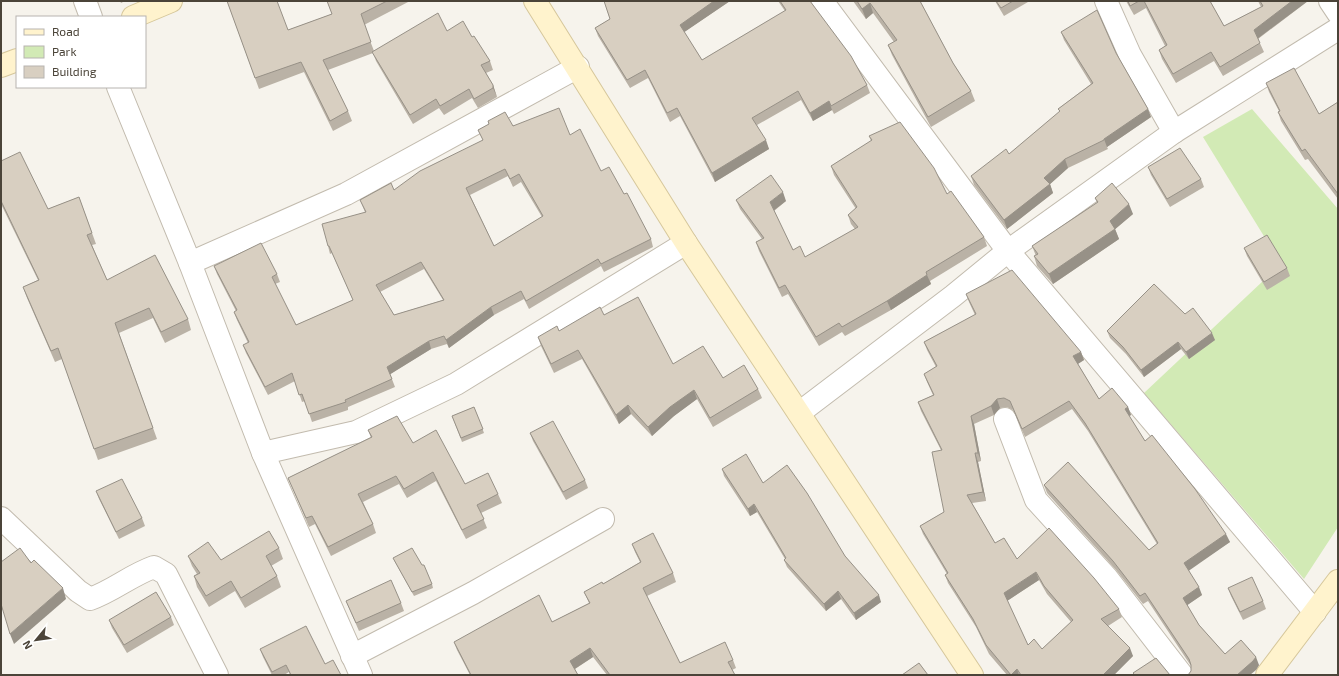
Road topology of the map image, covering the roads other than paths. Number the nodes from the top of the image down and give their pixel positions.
1 (85, 1) edge
2 (171, 1) edge
3 (535, 1) edge
4 (822, 1) edge
5 (1106, 1) edge
6 (1330, 1) edge
7 (1338, 13) edge
8 (91, 16) edge
9 (135, 16) edge
10 (1338, 29) edge
11 (16, 60) edge
12 (1, 66) edge
13 (578, 67) junction
14 (118, 88) edge
15 (1174, 132) junction
16 (686, 243) junction
17 (1008, 251) junction
18 (190, 263) junction
19 (799, 413) junction
20 (1005, 419) dead end
21 (263, 453) junction
22 (1, 518) edge
23 (603, 519) dead end
24 (1338, 581) edge
25 (1315, 612) junction
26 (357, 666) edge
27 (217, 675) edge
28 (972, 675) edge
29 (1182, 675) edge
30 (1267, 675) edge

1 - 8 street
2 - 9 street
3 - 13 street
4 - 17 street
5 - 15 street
6 - 7 street
10 - 15 street
11 - 12 street
13 - 16 street
13 - 18 street
14 - 18 street
15 - 17 street
16 - 19 street
16 - 21 street
17 - 19 street
17 - 25 street
18 - 21 street
19 - 28 street
20 - 29 street
21 - 26 street
22 - 27 street
23 - 26 street
24 - 25 street
25 - 30 street

